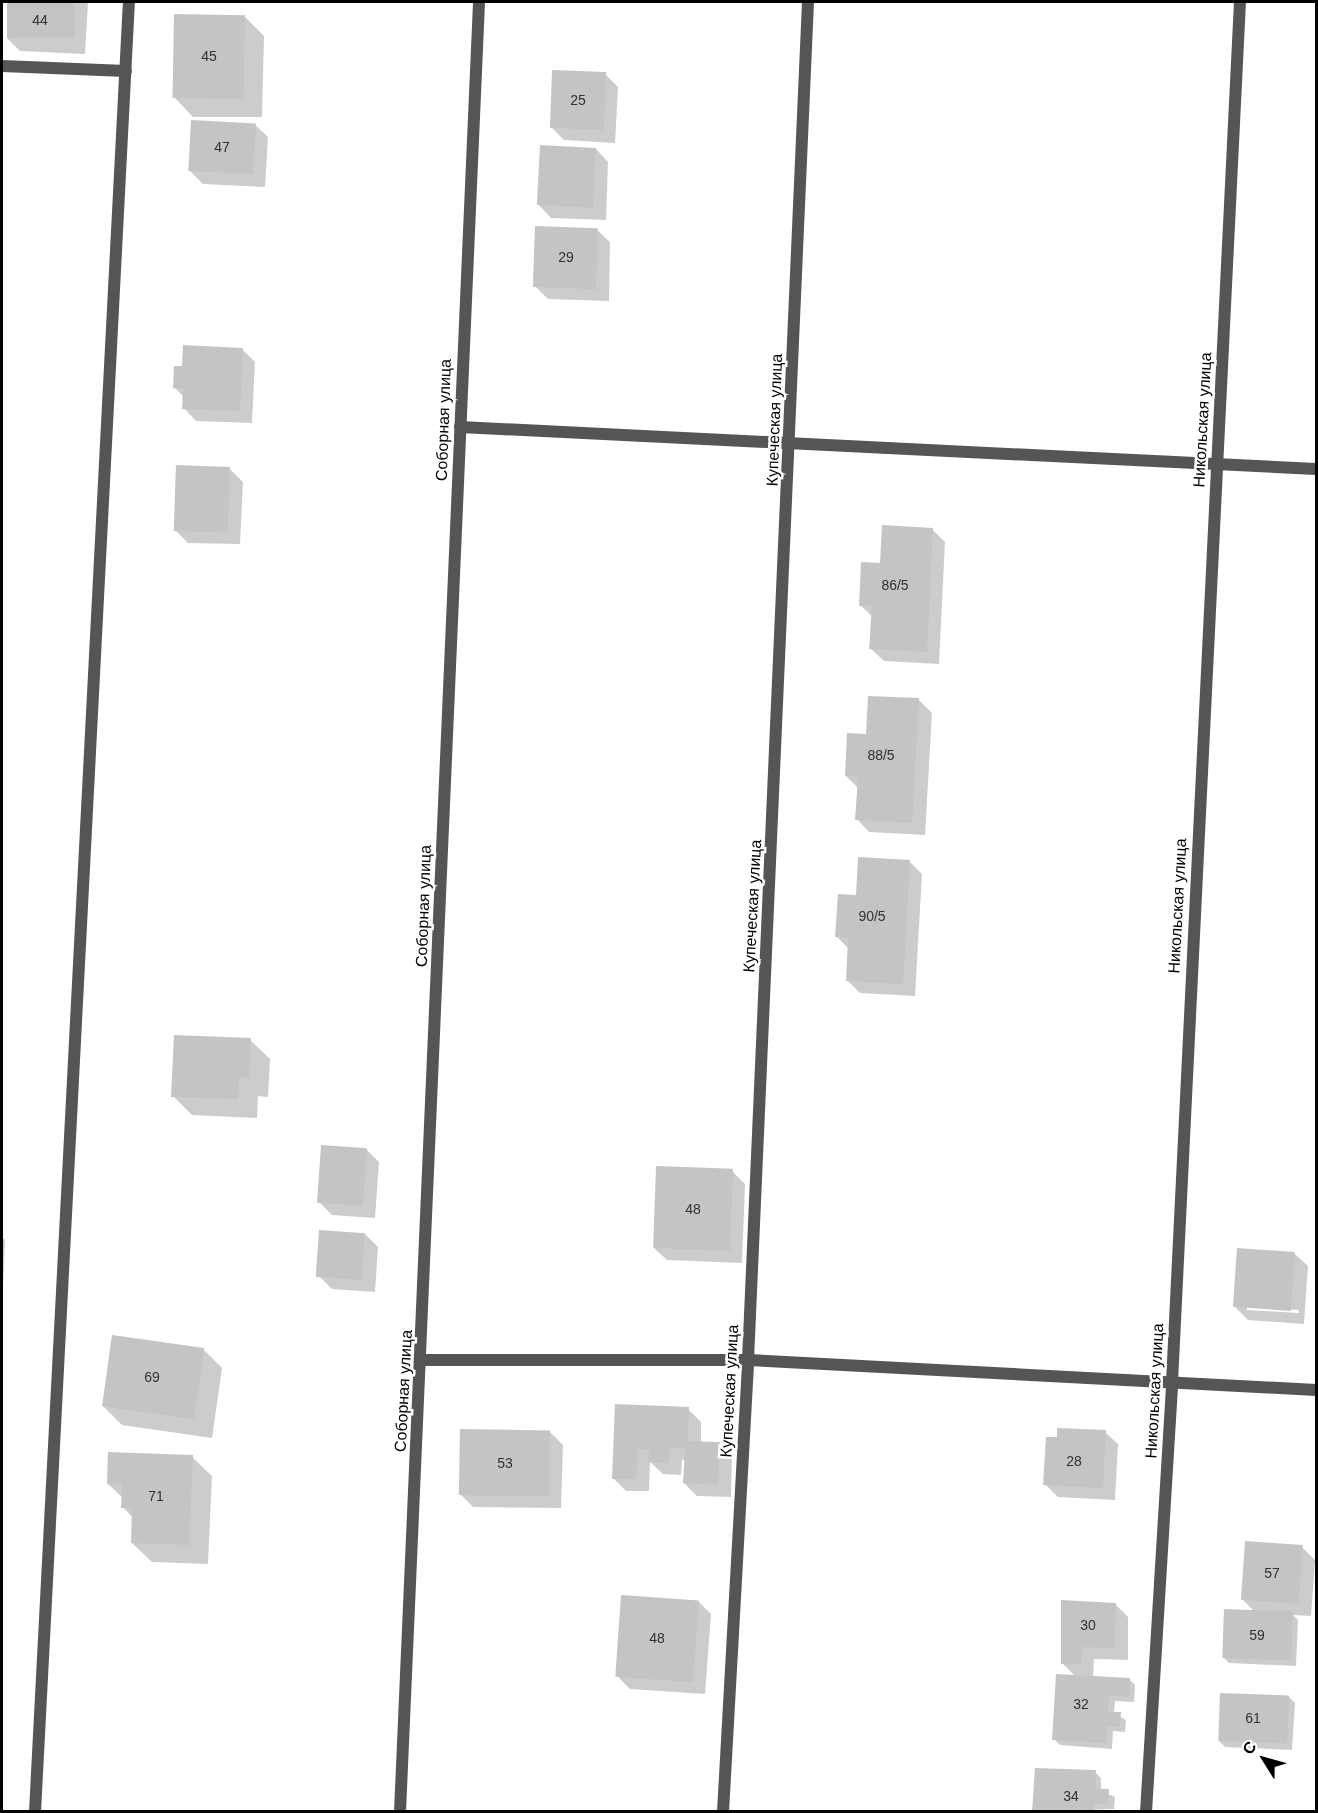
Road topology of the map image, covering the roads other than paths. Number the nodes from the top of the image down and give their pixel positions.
1 (129, 2) edge
2 (479, 2) edge
3 (808, 2) edge
4 (1240, 2) edge
5 (2, 66) edge
6 (126, 71) junction
7 (460, 427) junction
8 (791, 446) junction
9 (1217, 462) junction
10 (1317, 469) edge
11 (422, 1360) junction
12 (748, 1360) junction
13 (1172, 1382) junction
14 (1317, 1390) edge
15 (35, 1812) edge
16 (400, 1812) edge
17 (723, 1812) edge
18 (1146, 1812) edge

1 - 6 street
2 - 7 street, Соборная улица
3 - 8 street, Купеческая улица
4 - 9 street, Никольская улица
5 - 6 street
6 - 15 street
7 - 8 street
7 - 11 street, Соборная улица
8 - 9 street
8 - 12 street, Купеческая улица
9 - 10 street
9 - 13 street, Никольская улица
11 - 12 street
11 - 16 street, Соборная улица
12 - 13 street
12 - 17 street, Купеческая улица
13 - 14 street
13 - 18 street, Никольская улица

